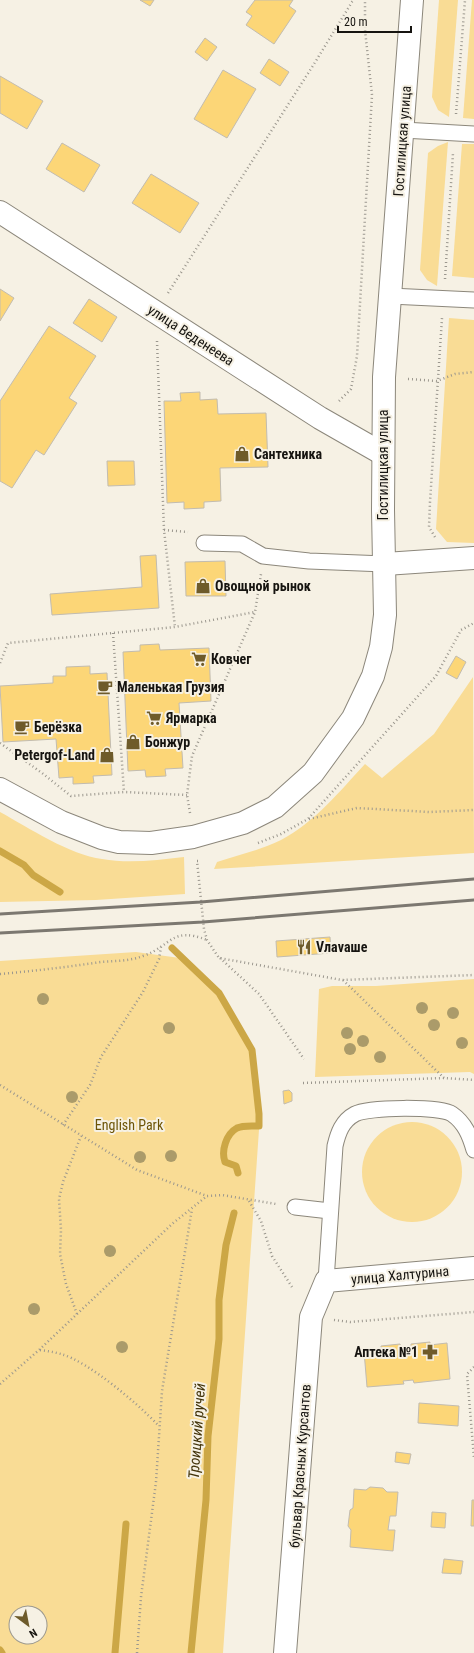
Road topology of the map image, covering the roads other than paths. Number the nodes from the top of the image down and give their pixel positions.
1 (412, 0) edge
2 (403, 130) junction
3 (474, 134) edge
4 (0, 212) edge
5 (390, 296) junction
6 (474, 300) edge
7 (383, 454) junction
8 (204, 543) dead end
9 (474, 558) edge
10 (385, 564) junction
11 (0, 789) edge
12 (474, 1150) edge
13 (295, 1207) road end
14 (330, 1211) junction
15 (474, 1268) edge
16 (326, 1281) junction
17 (286, 1653) edge

1 - 2 main road, Гостилицкая улица
2 - 3 lane
2 - 5 main road, Гостилицкая улица
4 - 7 main road, улица Веденеева
5 - 6 lane
5 - 7 main road, Гостилицкая улица
7 - 10 main road, Гостилицкая улица
8 - 10 lane
9 - 10 main road
10 - 11 main road, Гостилицкая улица
12 - 14 lane
13 - 14 lane
14 - 16 lane
15 - 16 main road, улица Халтурина
16 - 17 main road, бульвар Красных Курсантов

